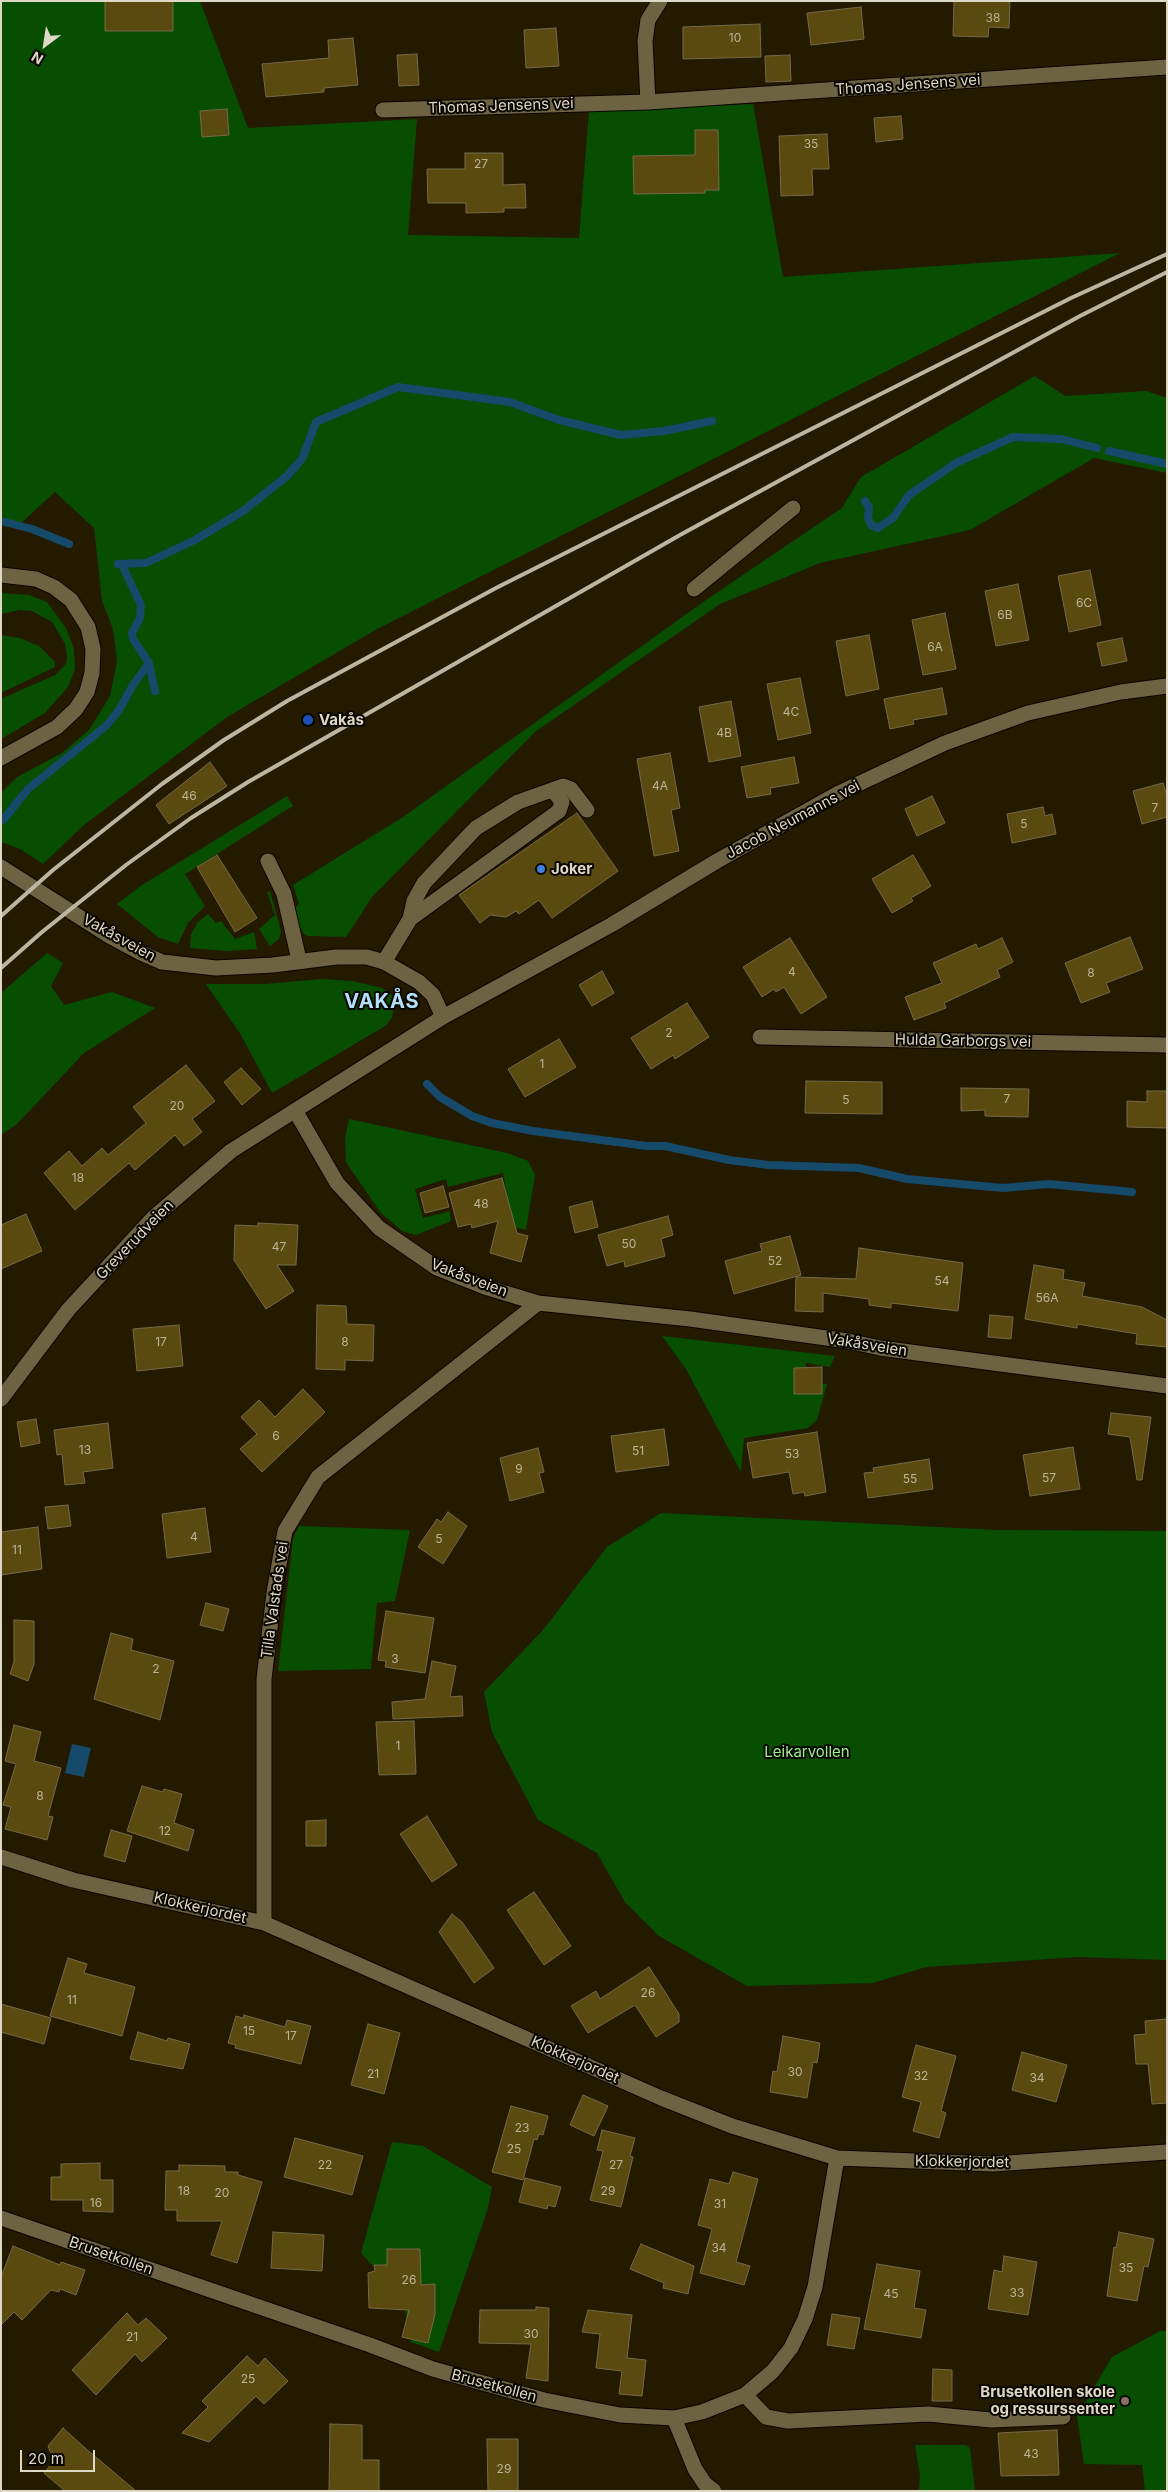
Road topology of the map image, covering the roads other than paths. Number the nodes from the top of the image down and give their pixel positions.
1 (660, 1) edge
2 (1167, 67) edge
3 (648, 102) junction
4 (383, 110) dead end
5 (793, 508) dead end
6 (1, 575) edge
7 (694, 589) dead end
8 (1167, 686) edge
9 (1, 758) edge
10 (563, 786) junction
11 (588, 810) dead end
12 (268, 861) dead end
13 (1, 867) edge
14 (410, 918) junction
15 (299, 960) junction
16 (384, 962) junction
17 (444, 1017) junction
18 (760, 1037) dead end
19 (1167, 1046) edge
20 (296, 1112) junction
21 (538, 1303) junction
22 (1167, 1386) edge
23 (1, 1399) edge
24 (1, 1857) edge
25 (264, 1923) junction
26 (1167, 2152) edge
27 (837, 2158) junction
28 (1, 2218) edge
29 (745, 2395) junction
30 (1064, 2417) dead end
31 (674, 2418) junction
32 (714, 2491) edge

1 - 3 street
2 - 3 street, Thomas Jensens vei
3 - 4 street, Thomas Jensens vei
5 - 7 street
6 - 9 street
8 - 17 street, Jacob Neumanns vei
10 - 11 street
10 - 14 street
10 - 14 street
12 - 15 street
13 - 15 street, Vakåsveien
14 - 16 street
15 - 16 street, Vakåsveien
16 - 17 street, Vakåsveien
17 - 20 street
18 - 19 street, Hulda Garborgs vei
20 - 21 street, Vakåsveien
20 - 23 street, Greverudveien
21 - 22 street, Vakåsveien
21 - 25 street, Tilla Valstads vei
24 - 25 street, Klokkerjordet
25 - 27 street, Klokkerjordet
26 - 27 street, Klokkerjordet
27 - 29 street, Brusetkollen
28 - 31 street, Brusetkollen
29 - 30 street
29 - 31 street, Brusetkollen
31 - 32 street

